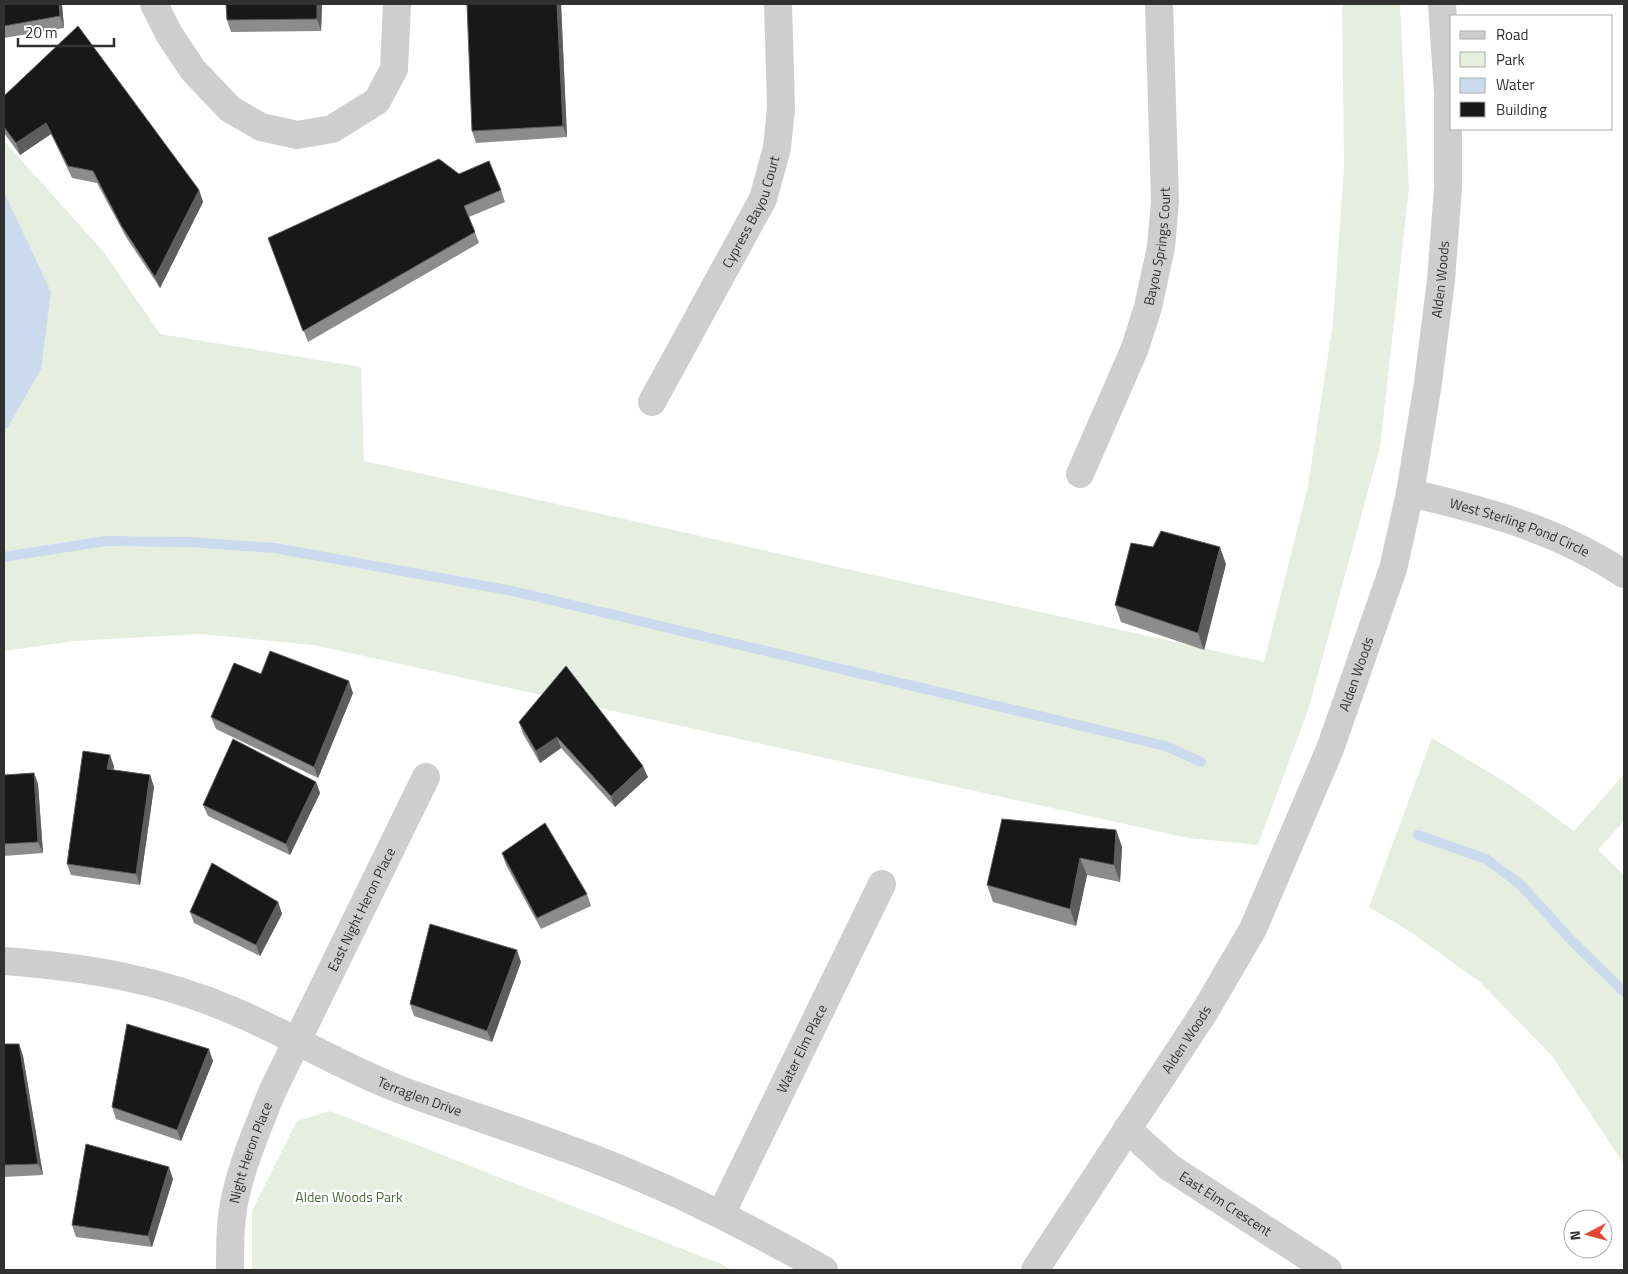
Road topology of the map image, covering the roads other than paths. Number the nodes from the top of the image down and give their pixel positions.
1 (154, 4) edge
2 (397, 4) edge
3 (778, 4) edge
4 (1159, 4) edge
5 (1442, 4) edge
6 (652, 402) dead end
7 (1080, 474) dead end
8 (1410, 493) junction
9 (1624, 574) edge
10 (426, 777) dead end
11 (882, 884) dead end
12 (4, 961) edge
13 (296, 1042) junction
14 (1127, 1129) junction
15 (720, 1214) junction
16 (230, 1270) edge
17 (824, 1270) edge
18 (1035, 1270) edge
19 (1328, 1270) edge

1 - 2 street
3 - 6 street, Cypress Bayou Court
4 - 7 street, Bayou Springs Court
5 - 8 street, Alden Woods
8 - 9 street, West Sterling Pond Circle
8 - 14 street, Alden Woods
10 - 13 street, East Night Heron Place
11 - 15 street, Water Elm Place
12 - 13 street, Terraglen Drive
13 - 15 street, Terraglen Drive
13 - 16 street, Night Heron Place
14 - 18 street, Alden Woods
14 - 19 street, East Elm Crescent
15 - 17 street, Terraglen Drive

